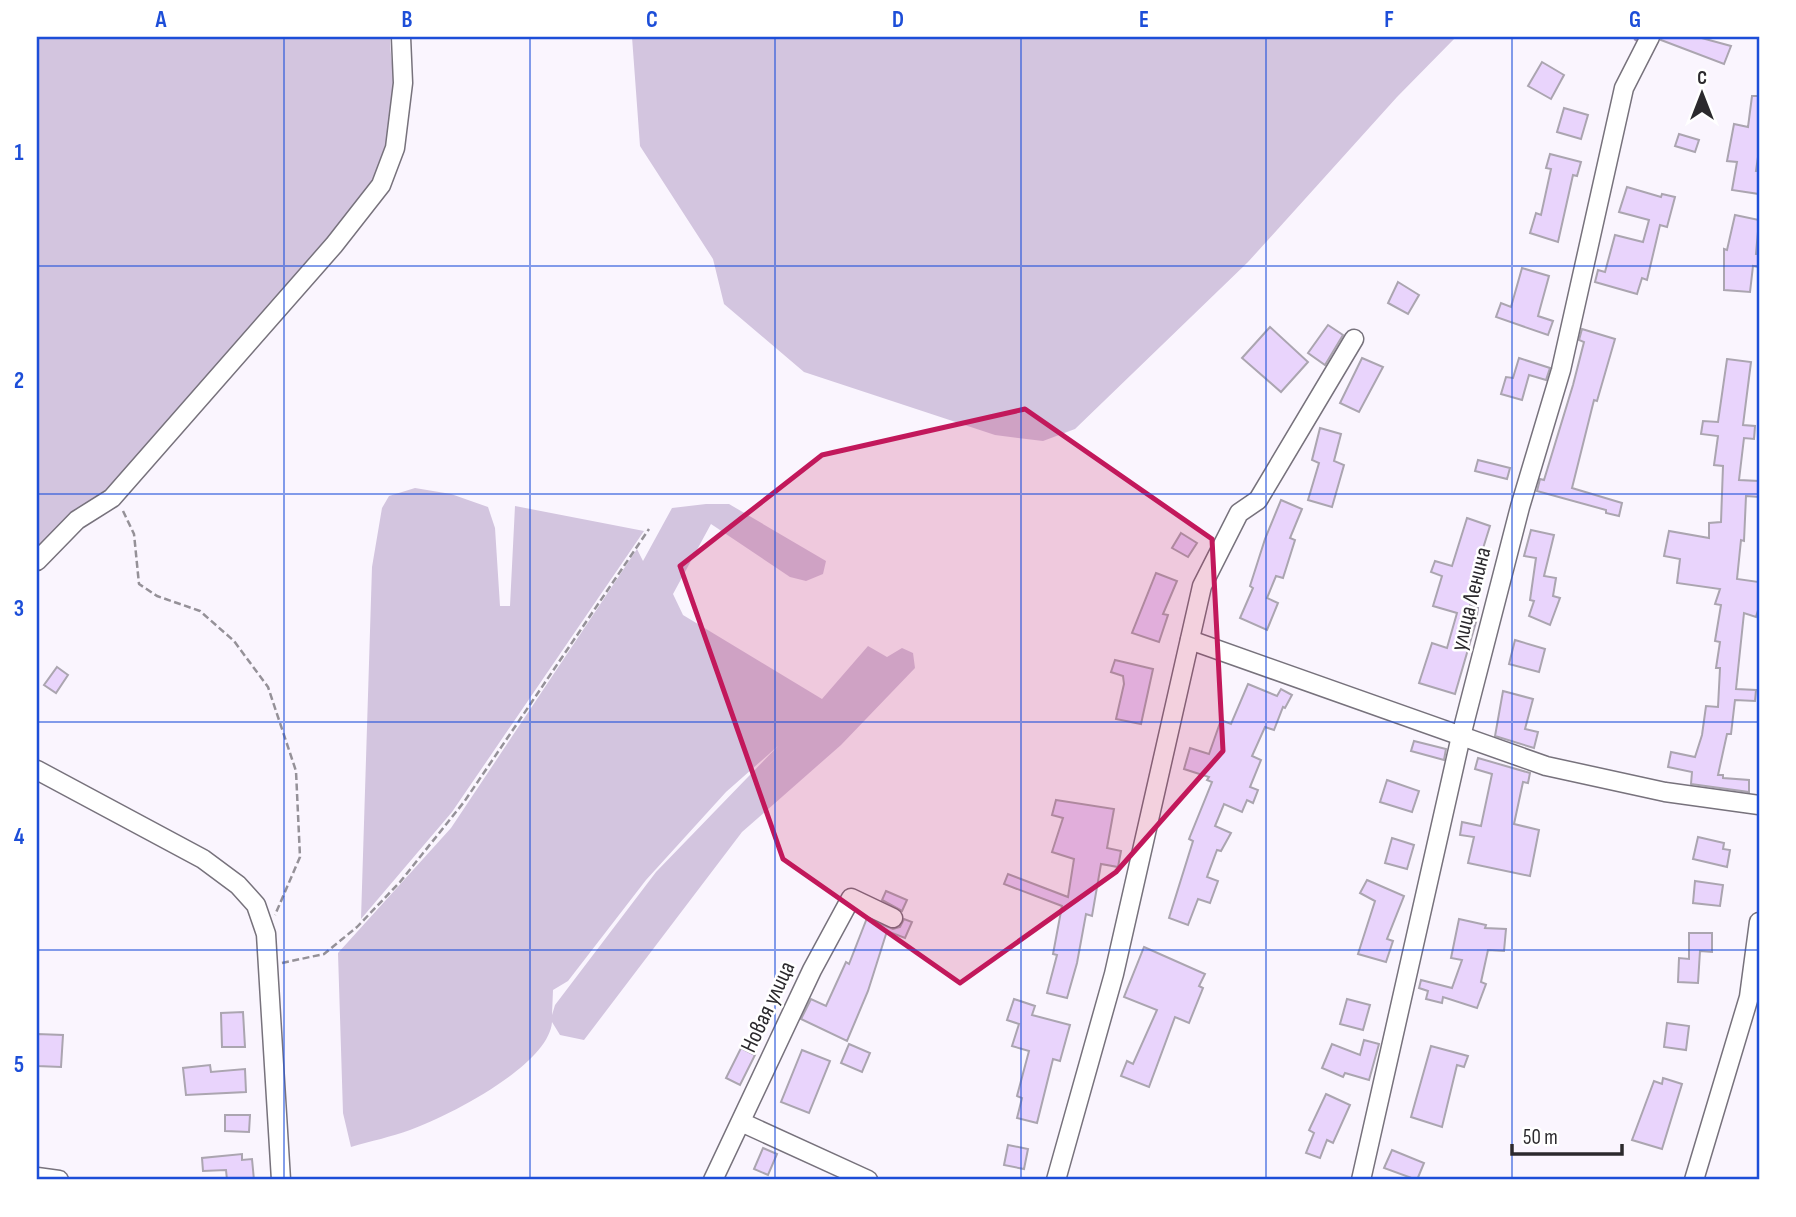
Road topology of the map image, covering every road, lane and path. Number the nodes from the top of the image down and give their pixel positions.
1 (401, 37) edge
2 (1650, 37) edge
3 (1354, 339) dead end
4 (112, 498) junction
5 (649, 529) dead end
6 (37, 561) edge
7 (1190, 640) junction
8 (1461, 736) junction
9 (37, 770) edge
10 (1759, 805) edge
11 (893, 918) dead end
12 (1759, 922) edge
13 (266, 934) junction
14 (268, 963) junction
15 (741, 1122) junction
16 (37, 1177) edge
17 (60, 1180) edge
18 (281, 1180) edge
19 (713, 1180) edge
20 (867, 1180) edge
21 (1056, 1180) edge
22 (1362, 1180) edge
23 (1694, 1180) edge

1 - 4 street
2 - 8 street, улица Ленина
3 - 7 street
4 - 6 street
4 - 13 path
5 - 14 path
7 - 8 street
7 - 21 street
8 - 10 street
8 - 22 street, улица Ленина
9 - 13 street
11 - 15 street, Новая улица
12 - 23 street
13 - 14 street
14 - 18 street
15 - 19 street, Новая улица
15 - 20 street
16 - 17 street

